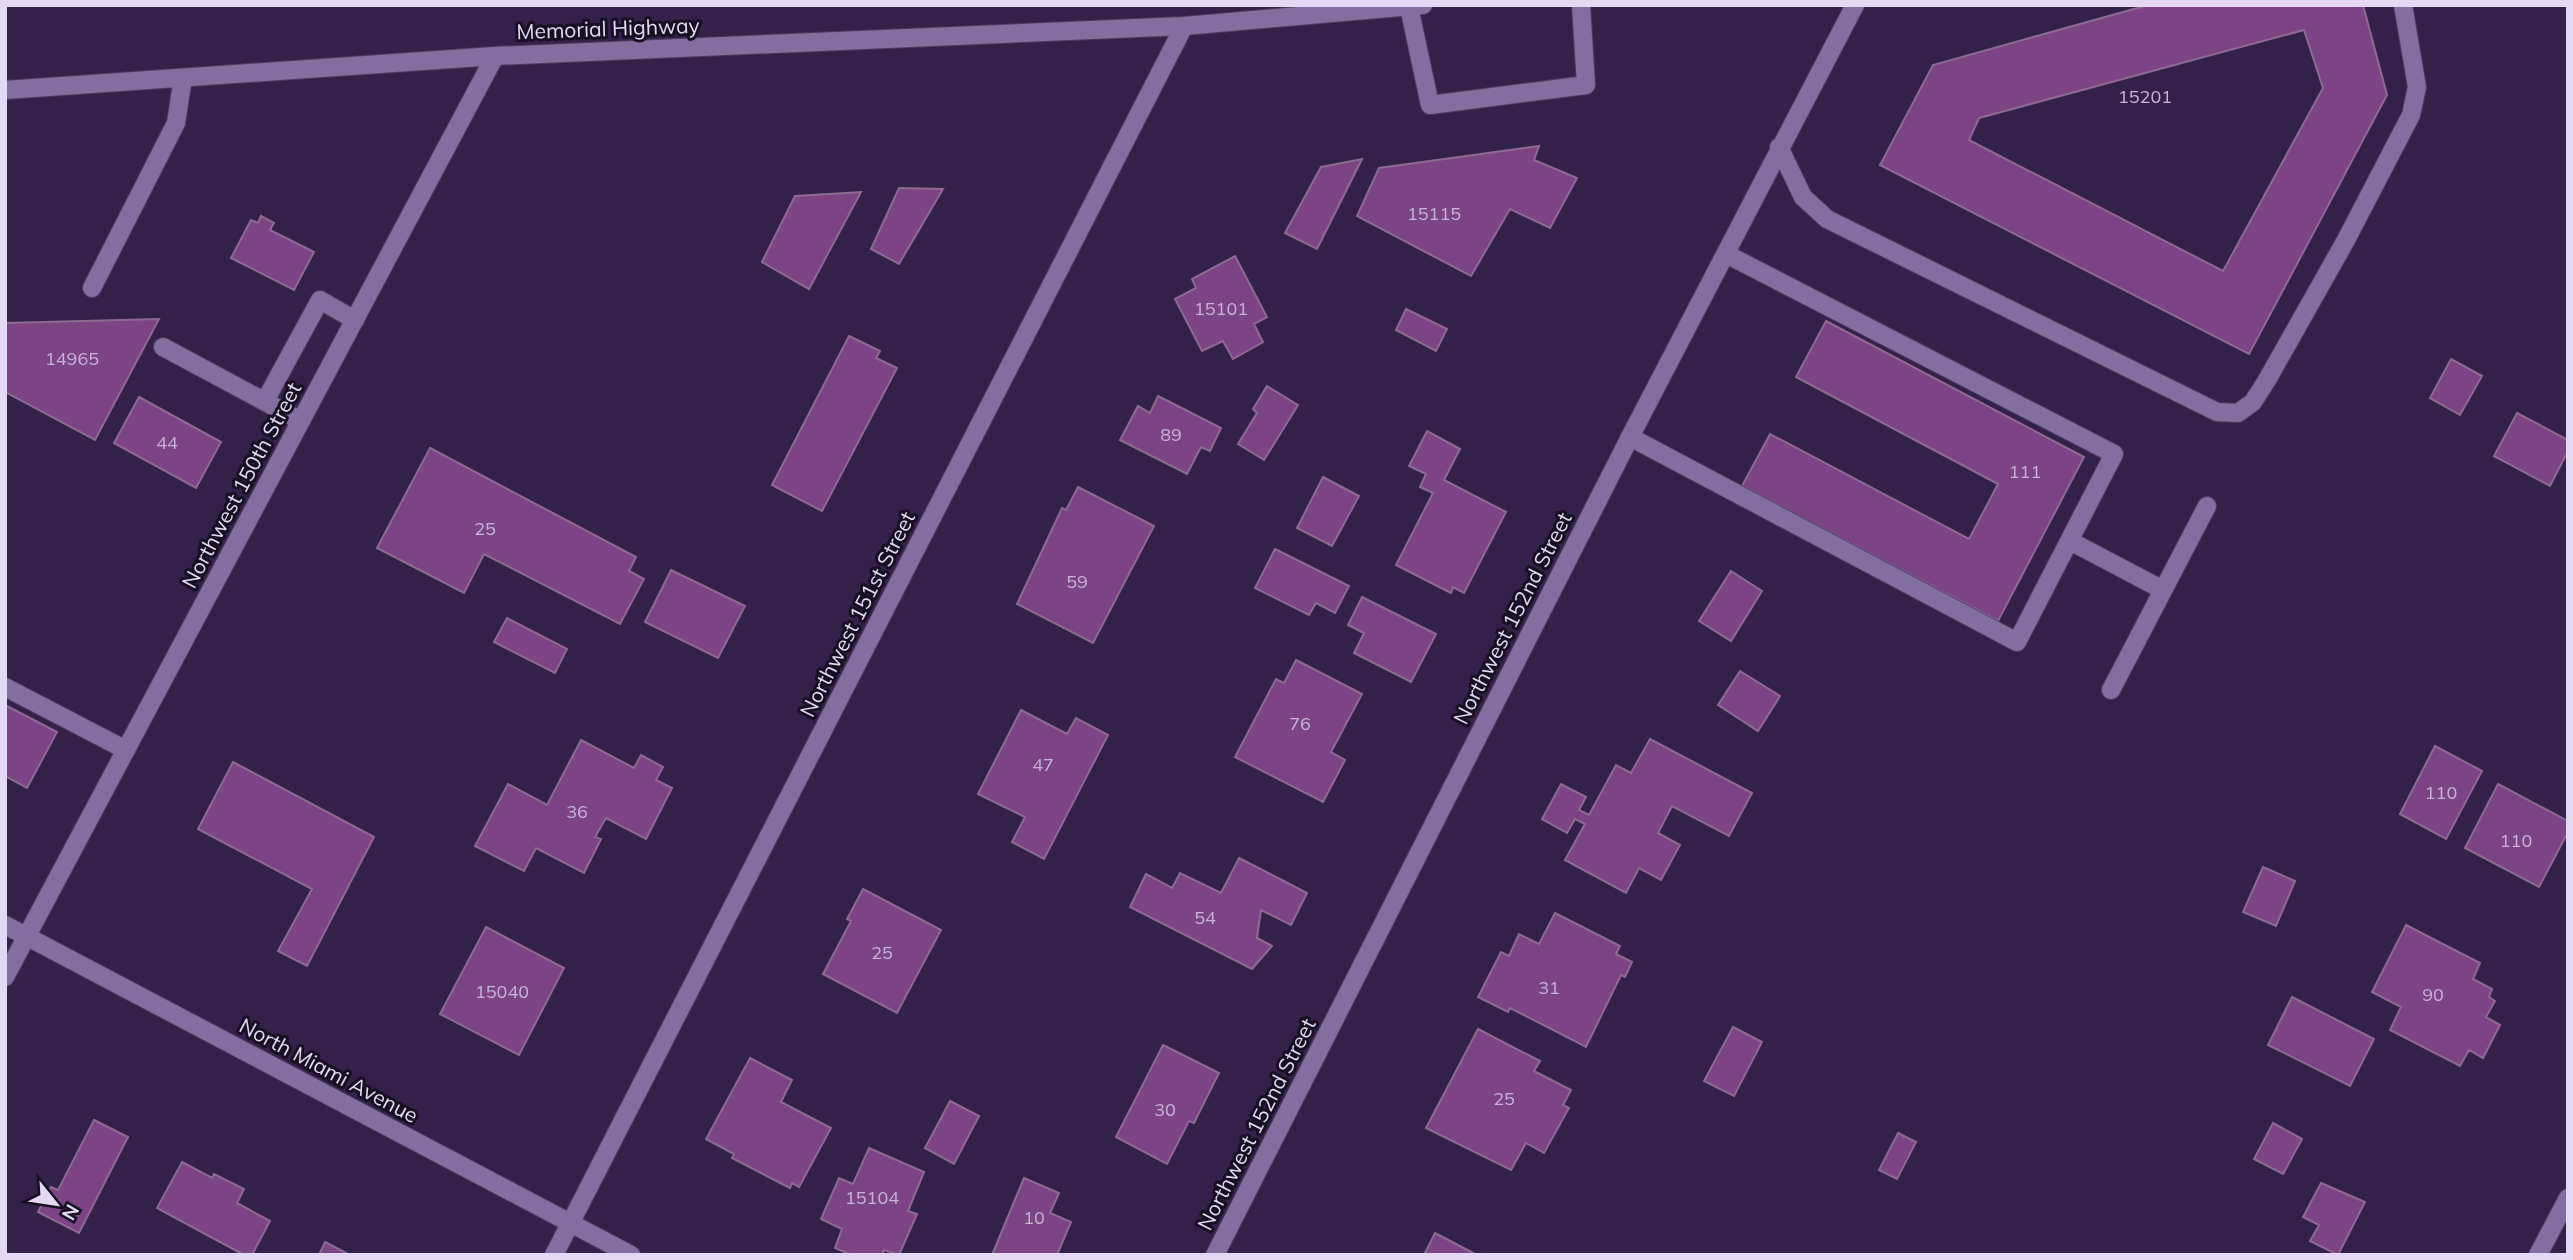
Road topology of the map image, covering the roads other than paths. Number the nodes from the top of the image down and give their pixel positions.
1 (1581, 5) edge
2 (1855, 5) edge
3 (2403, 5) edge
4 (1416, 6) edge
5 (1184, 26) junction
6 (495, 56) junction
7 (183, 78) junction
8 (5, 90) edge
9 (1779, 147) junction
10 (1726, 254) junction
11 (92, 288) dead end
12 (355, 320) junction
13 (163, 347) dead end
14 (265, 401) junction
15 (301, 421) junction
16 (1630, 437) junction
17 (2207, 506) dead end
18 (2070, 541) junction
19 (2163, 590) junction
20 (5, 687) edge
21 (2111, 690) dead end
22 (126, 750) junction
23 (5, 925) edge
24 (26, 936) junction
25 (5, 978) edge
26 (2568, 1198) edge
27 (570, 1223) junction
28 (554, 1255) edge
29 (631, 1255) edge
30 (1215, 1255) edge
31 (2538, 1255) edge

1 - 4 street
2 - 9 street, Northwest 152nd Street
3 - 9 street
4 - 5 street, Memorial Highway
5 - 6 street, Memorial Highway
5 - 27 street, Northwest 151st Street
6 - 7 street, Memorial Highway
6 - 12 street, Northwest 150th Street
7 - 8 street, Memorial Highway
7 - 11 street
9 - 10 street, Northwest 152nd Street
10 - 16 street, Northwest 152nd Street
10 - 18 street
12 - 14 street
12 - 15 street, Northwest 150th Street
13 - 14 street
14 - 15 street
15 - 22 street, Northwest 150th Street
16 - 18 street
16 - 30 street, Northwest 152nd Street
17 - 19 street
18 - 19 street
19 - 21 street
20 - 22 street
22 - 24 street, Northwest 150th Street
23 - 24 street, North Miami Avenue
24 - 25 street, Northwest 150th Street
24 - 27 street, North Miami Avenue
26 - 31 street
27 - 28 street, Northwest 151st Street
27 - 29 street, North Miami Avenue

